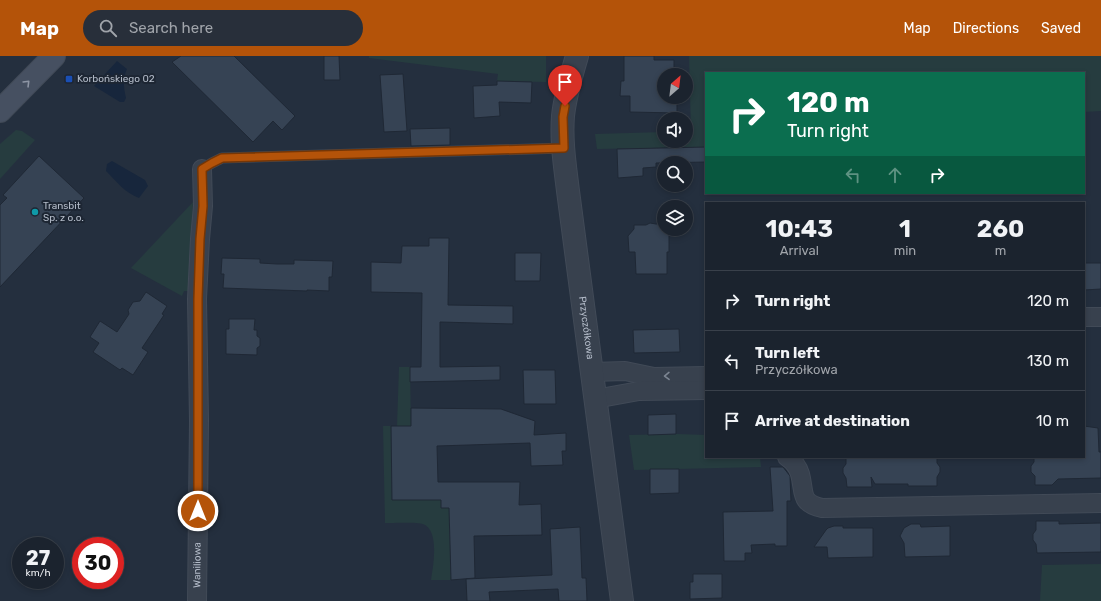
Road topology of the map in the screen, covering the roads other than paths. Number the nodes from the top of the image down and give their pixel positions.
1 (54, 56) edge
2 (578, 56) edge
3 (0, 111) edge
4 (564, 148) junction
5 (202, 169) joint
6 (1085, 317) edge
7 (1101, 317) edge
8 (592, 372) junction
9 (705, 376) edge
10 (705, 390) edge
11 (595, 399) junction
12 (787, 458) edge
13 (1101, 503) edge
14 (198, 601) edge
15 (622, 601) edge

3 -> 1 main road
2 - 4 street, Przyczółkowa
4 - 5 lane
4 - 8 street, Przyczółkowa
5 - 14 street, Waniliowa
6 - 7 street
9 -> 8 street
8 - 11 street, Przyczółkowa
10 - 11 street
11 - 15 street, Przyczółkowa
12 - 13 street

